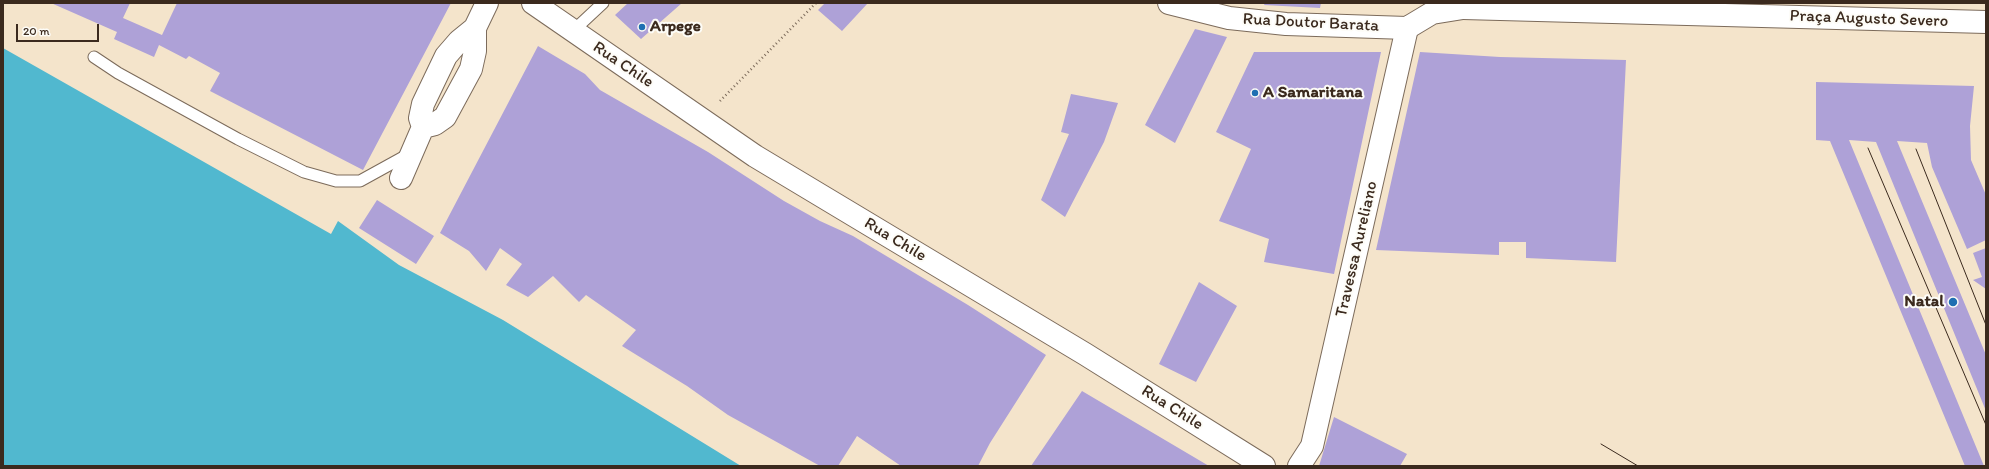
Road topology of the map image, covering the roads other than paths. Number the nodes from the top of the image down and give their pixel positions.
1 (487, 3) edge
2 (533, 3) edge
3 (603, 3) edge
4 (1169, 3) edge
5 (1459, 6) edge
6 (1986, 22) edge
7 (1407, 28) junction
8 (573, 30) junction
9 (94, 56) dead end
10 (412, 152) junction
11 (401, 178) dead end
12 (1264, 466) edge
13 (1298, 466) edge

1 - 10 street
2 - 8 street, Rua Chile
3 - 8 lane
4 - 7 street, Rua Doutor Barata
5 - 6 street, Praça Augusto Severo
5 - 7 street, Praça Augusto Severo
7 - 13 street, Travessa Aureliano
8 - 12 street, Rua Chile
9 - 10 lane
10 - 11 street

